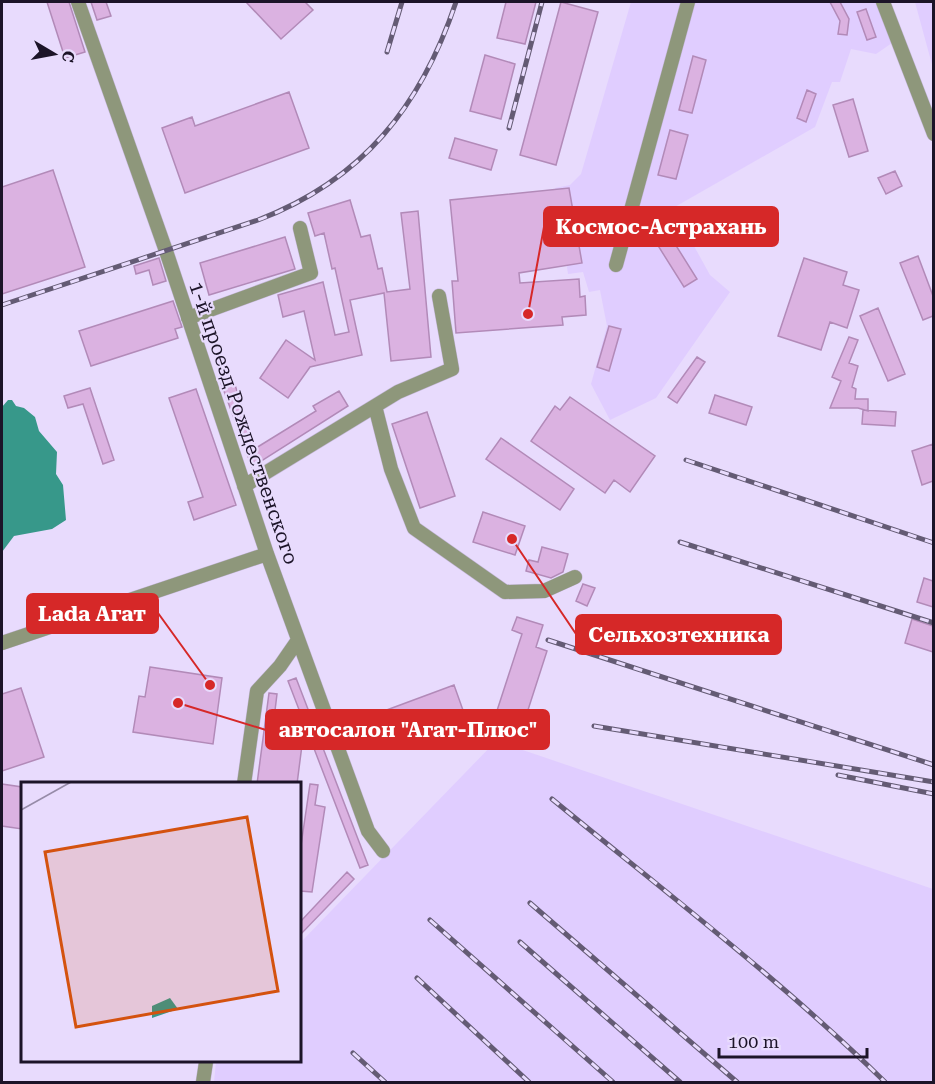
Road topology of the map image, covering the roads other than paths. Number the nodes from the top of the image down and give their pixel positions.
1 (78, 2) edge
2 (688, 2) edge
3 (883, 2) edge
4 (933, 134) edge
5 (300, 228) dead end
6 (616, 265) dead end
7 (439, 296) dead end
8 (188, 318) junction
9 (375, 406) junction
10 (244, 486) junction
11 (267, 554) junction
12 (575, 577) dead end
13 (298, 640) junction
14 (2, 644) edge
15 (244, 782) edge
16 (383, 851) dead end
17 (206, 1063) edge
18 (203, 1083) edge

1 - 8 street, 1-й проезд Рождественского
2 - 6 street
3 - 4 street
5 - 8 street
7 - 9 street
8 - 10 street, 1-й проезд Рождественского
9 - 10 street
9 - 12 street
10 - 11 street, 1-й проезд Рождественского
11 - 13 street, 1-й проезд Рождественского
11 - 14 street
13 - 15 street
13 - 16 street, 1-й проезд Рождественского
17 - 18 street

